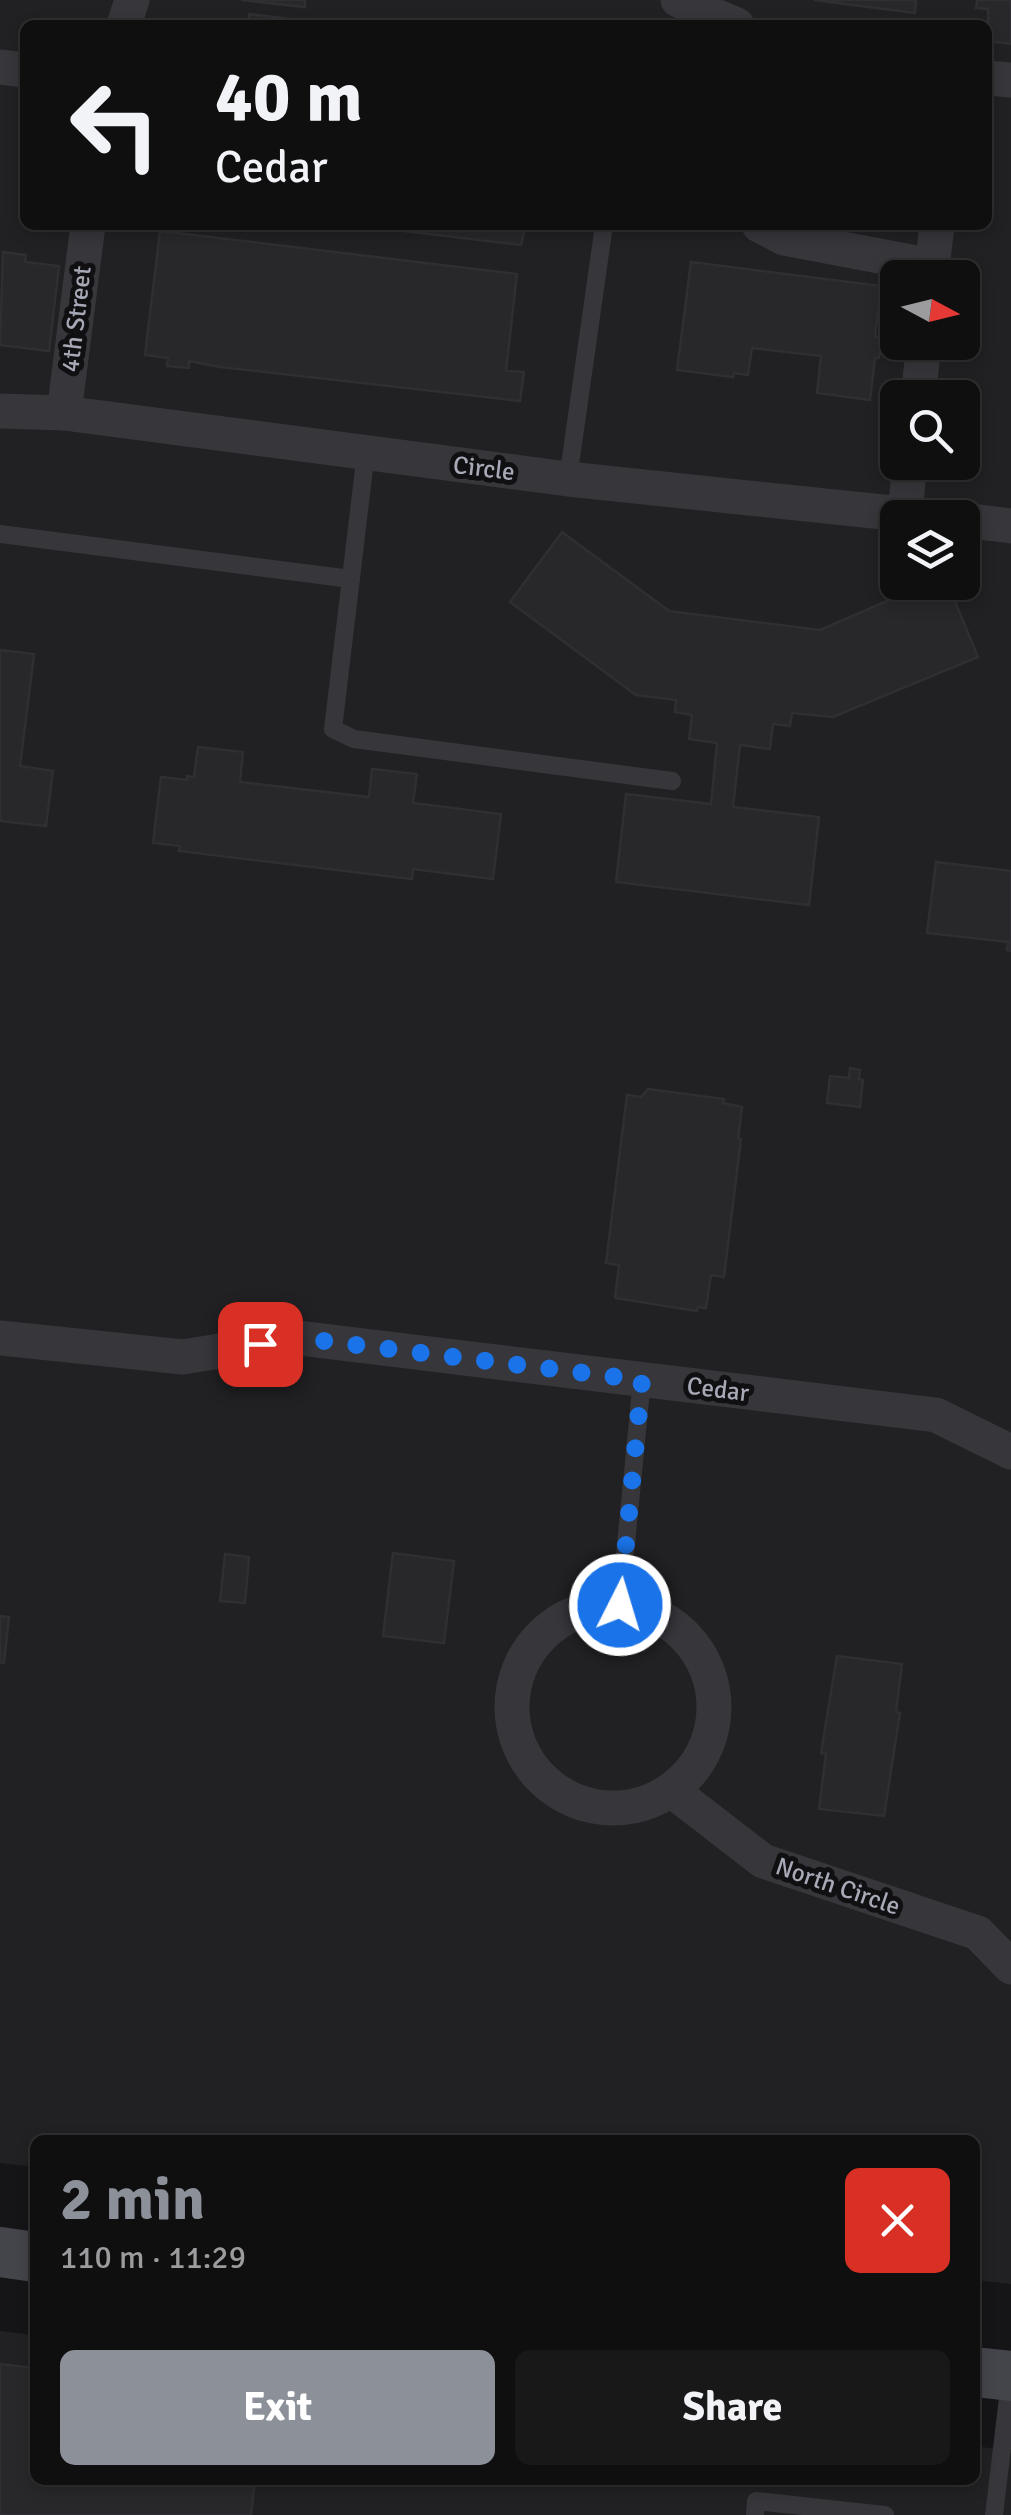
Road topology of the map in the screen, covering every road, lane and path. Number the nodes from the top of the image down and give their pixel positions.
1 (678, 0) edge
2 (725, 20) edge
3 (87, 230) edge
4 (603, 230) edge
5 (769, 230) edge
6 (936, 230) edge
7 (880, 260) edge
8 (933, 260) edge
9 (0, 411) edge
10 (64, 413) junction
11 (366, 452) junction
12 (568, 479) junction
13 (880, 511) edge
14 (980, 522) edge
15 (1011, 526) edge
16 (0, 534) edge
17 (351, 579) junction
18 (672, 781) dead end
19 (0, 1338) edge
20 (642, 1380) junction
21 (1011, 1452) edge
22 (620, 1605) junction
23 (671, 1790) junction
24 (1011, 1967) edge
25 (0, 2252) edge
26 (30, 2255) edge
27 (980, 2373) edge
28 (1011, 2376) edge
29 (755, 2515) edge
30 (885, 2515) edge
31 (994, 2515) edge

1 - 2 street
3 - 10 street, 4th Street
4 - 12 lane
5 - 7 street
6 - 8 street
9 - 10 street, Circle
10 - 11 street, Circle
11 - 12 street, Circle
11 - 17 lane
12 - 13 street, Circle
14 - 15 street
16 - 17 lane
17 - 18 lane
19 - 20 street, Cedar
20 - 21 street, Cedar
20 - 22 lane
22 - 23 street
22 - 23 street
23 - 24 street, North Circle
25 - 26 main road
27 - 28 main road
28 - 31 lane
29 - 30 lane

